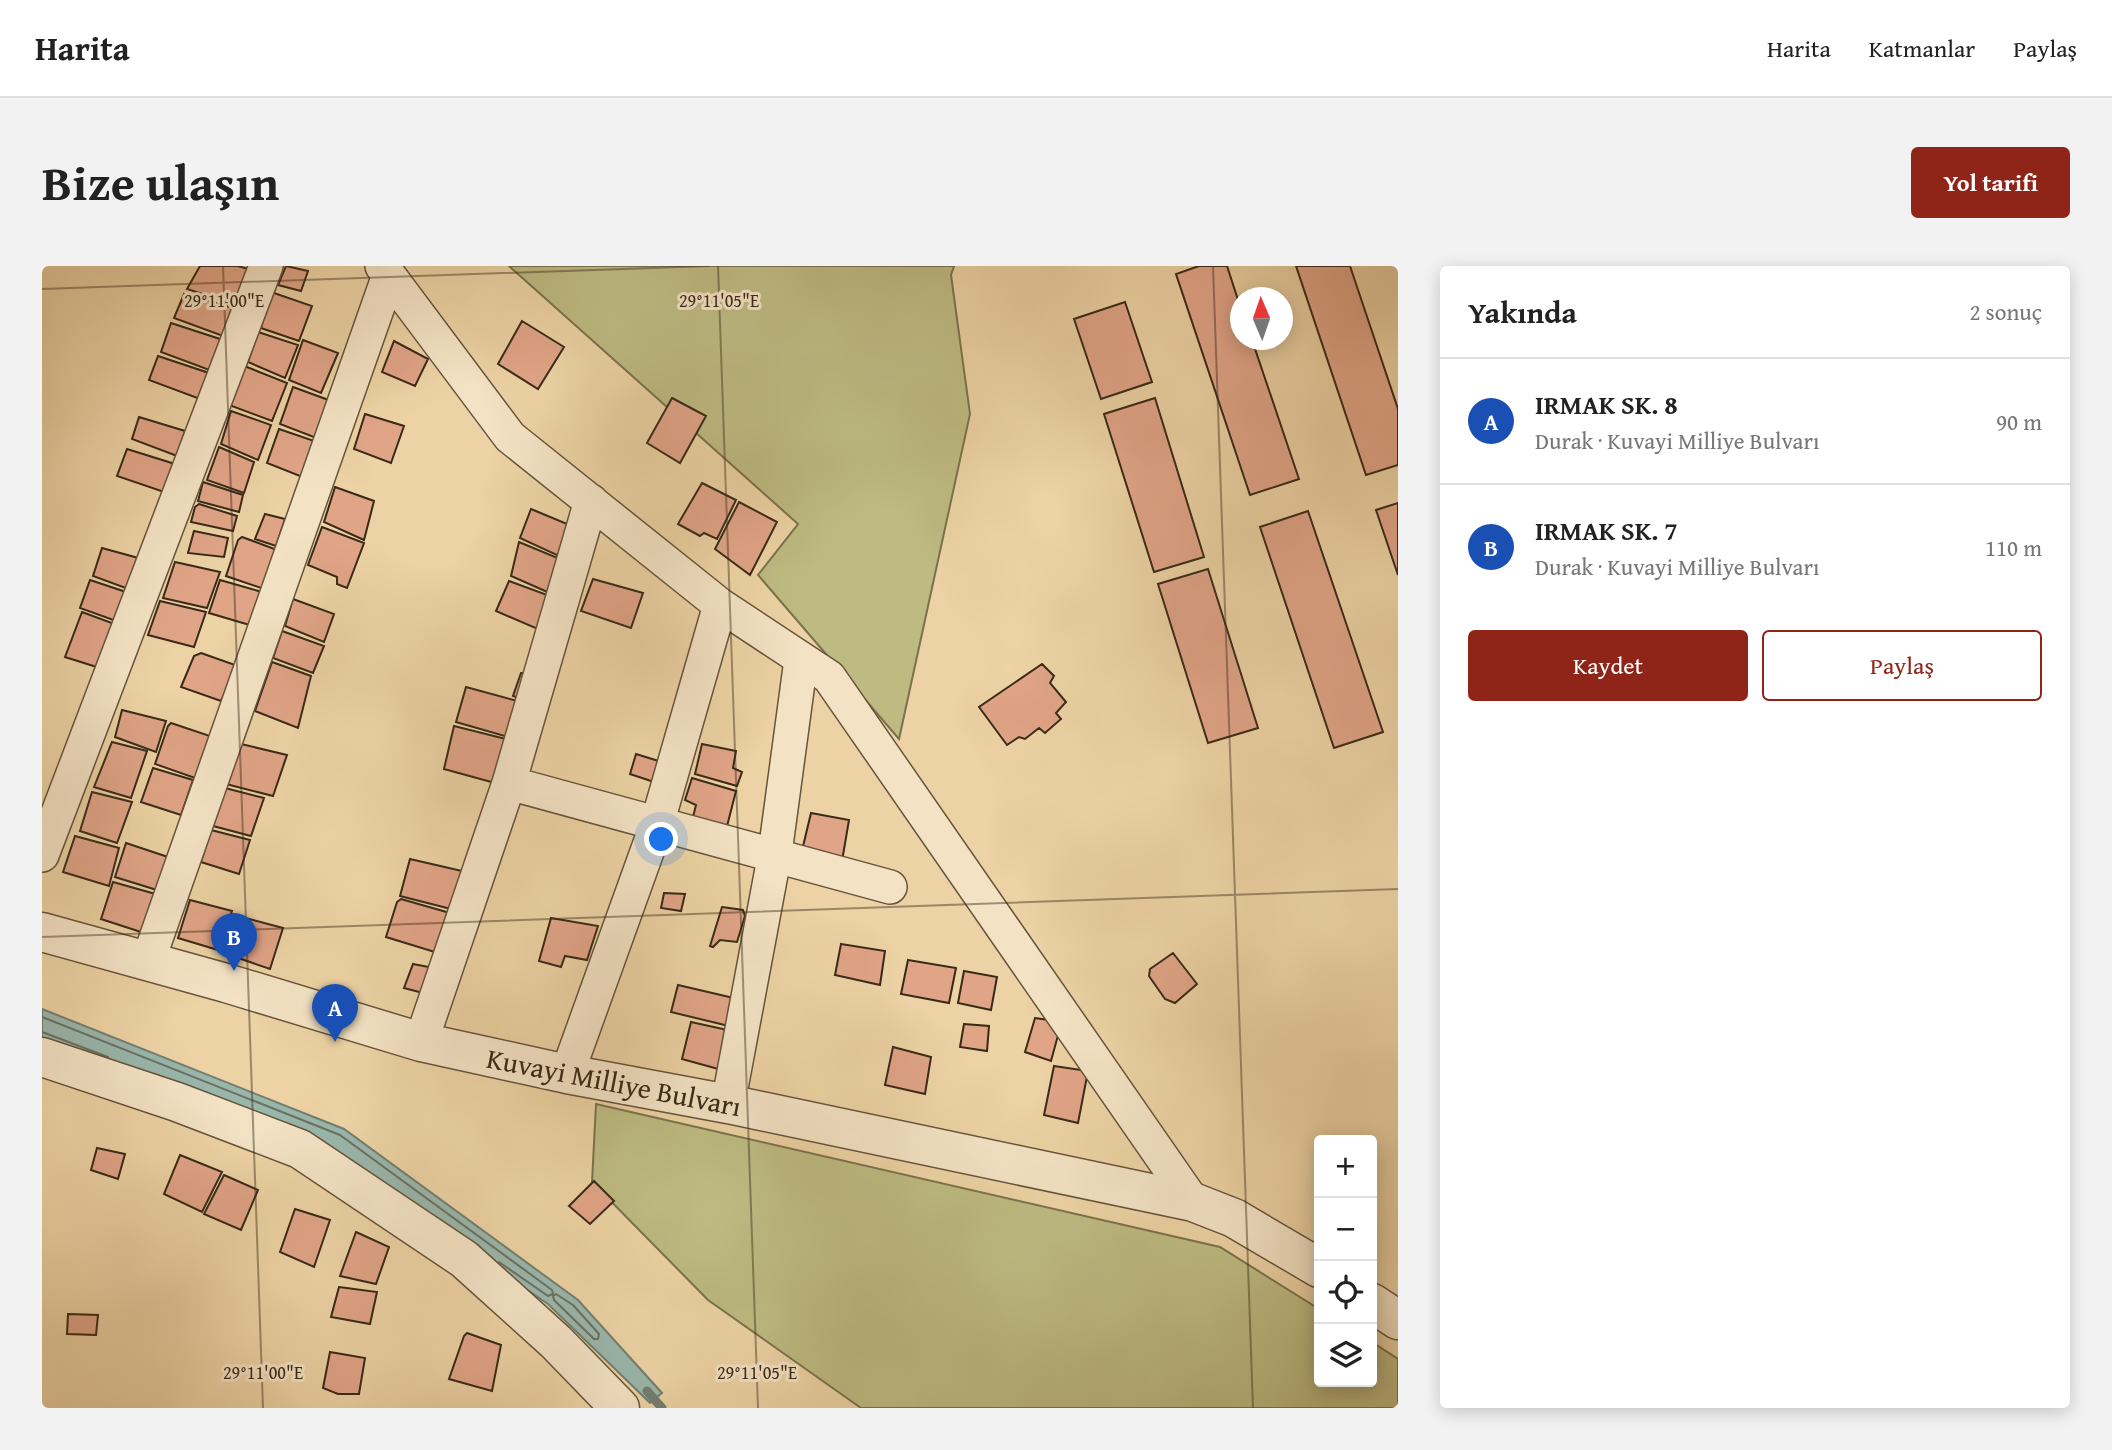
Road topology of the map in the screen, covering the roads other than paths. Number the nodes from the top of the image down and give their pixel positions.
1 (266, 266) edge
2 (385, 270) edge
3 (591, 500) junction
4 (720, 605) junction
5 (801, 660) junction
6 (509, 783) junction
7 (657, 824) junction
8 (775, 853) junction
9 (42, 855) edge
10 (890, 887) dead end
11 (42, 932) edge
12 (148, 961) junction
13 (421, 1042) junction
14 (42, 1057) edge
15 (567, 1074) junction
16 (728, 1104) junction
17 (1194, 1202) junction
18 (1314, 1265) edge
19 (1377, 1306) edge
20 (1398, 1320) edge
21 (620, 1408) edge

1 - 9 street
2 - 3 street
2 - 12 street
3 - 4 street
3 - 6 street
4 - 5 street
4 - 7 street
5 - 8 street
5 - 17 street
6 - 7 street
6 - 13 street
7 - 8 street
7 - 15 street
8 - 10 street
8 - 16 street
11 - 12 street, Kuvayi Milliye Bulvarı
12 - 13 street, Kuvayi Milliye Bulvarı
13 - 15 street, Kuvayi Milliye Bulvarı
14 - 21 street
15 - 16 street, Kuvayi Milliye Bulvarı
16 - 17 street, Kuvayi Milliye Bulvarı
17 - 18 street, Kuvayi Milliye Bulvarı
19 - 20 street

